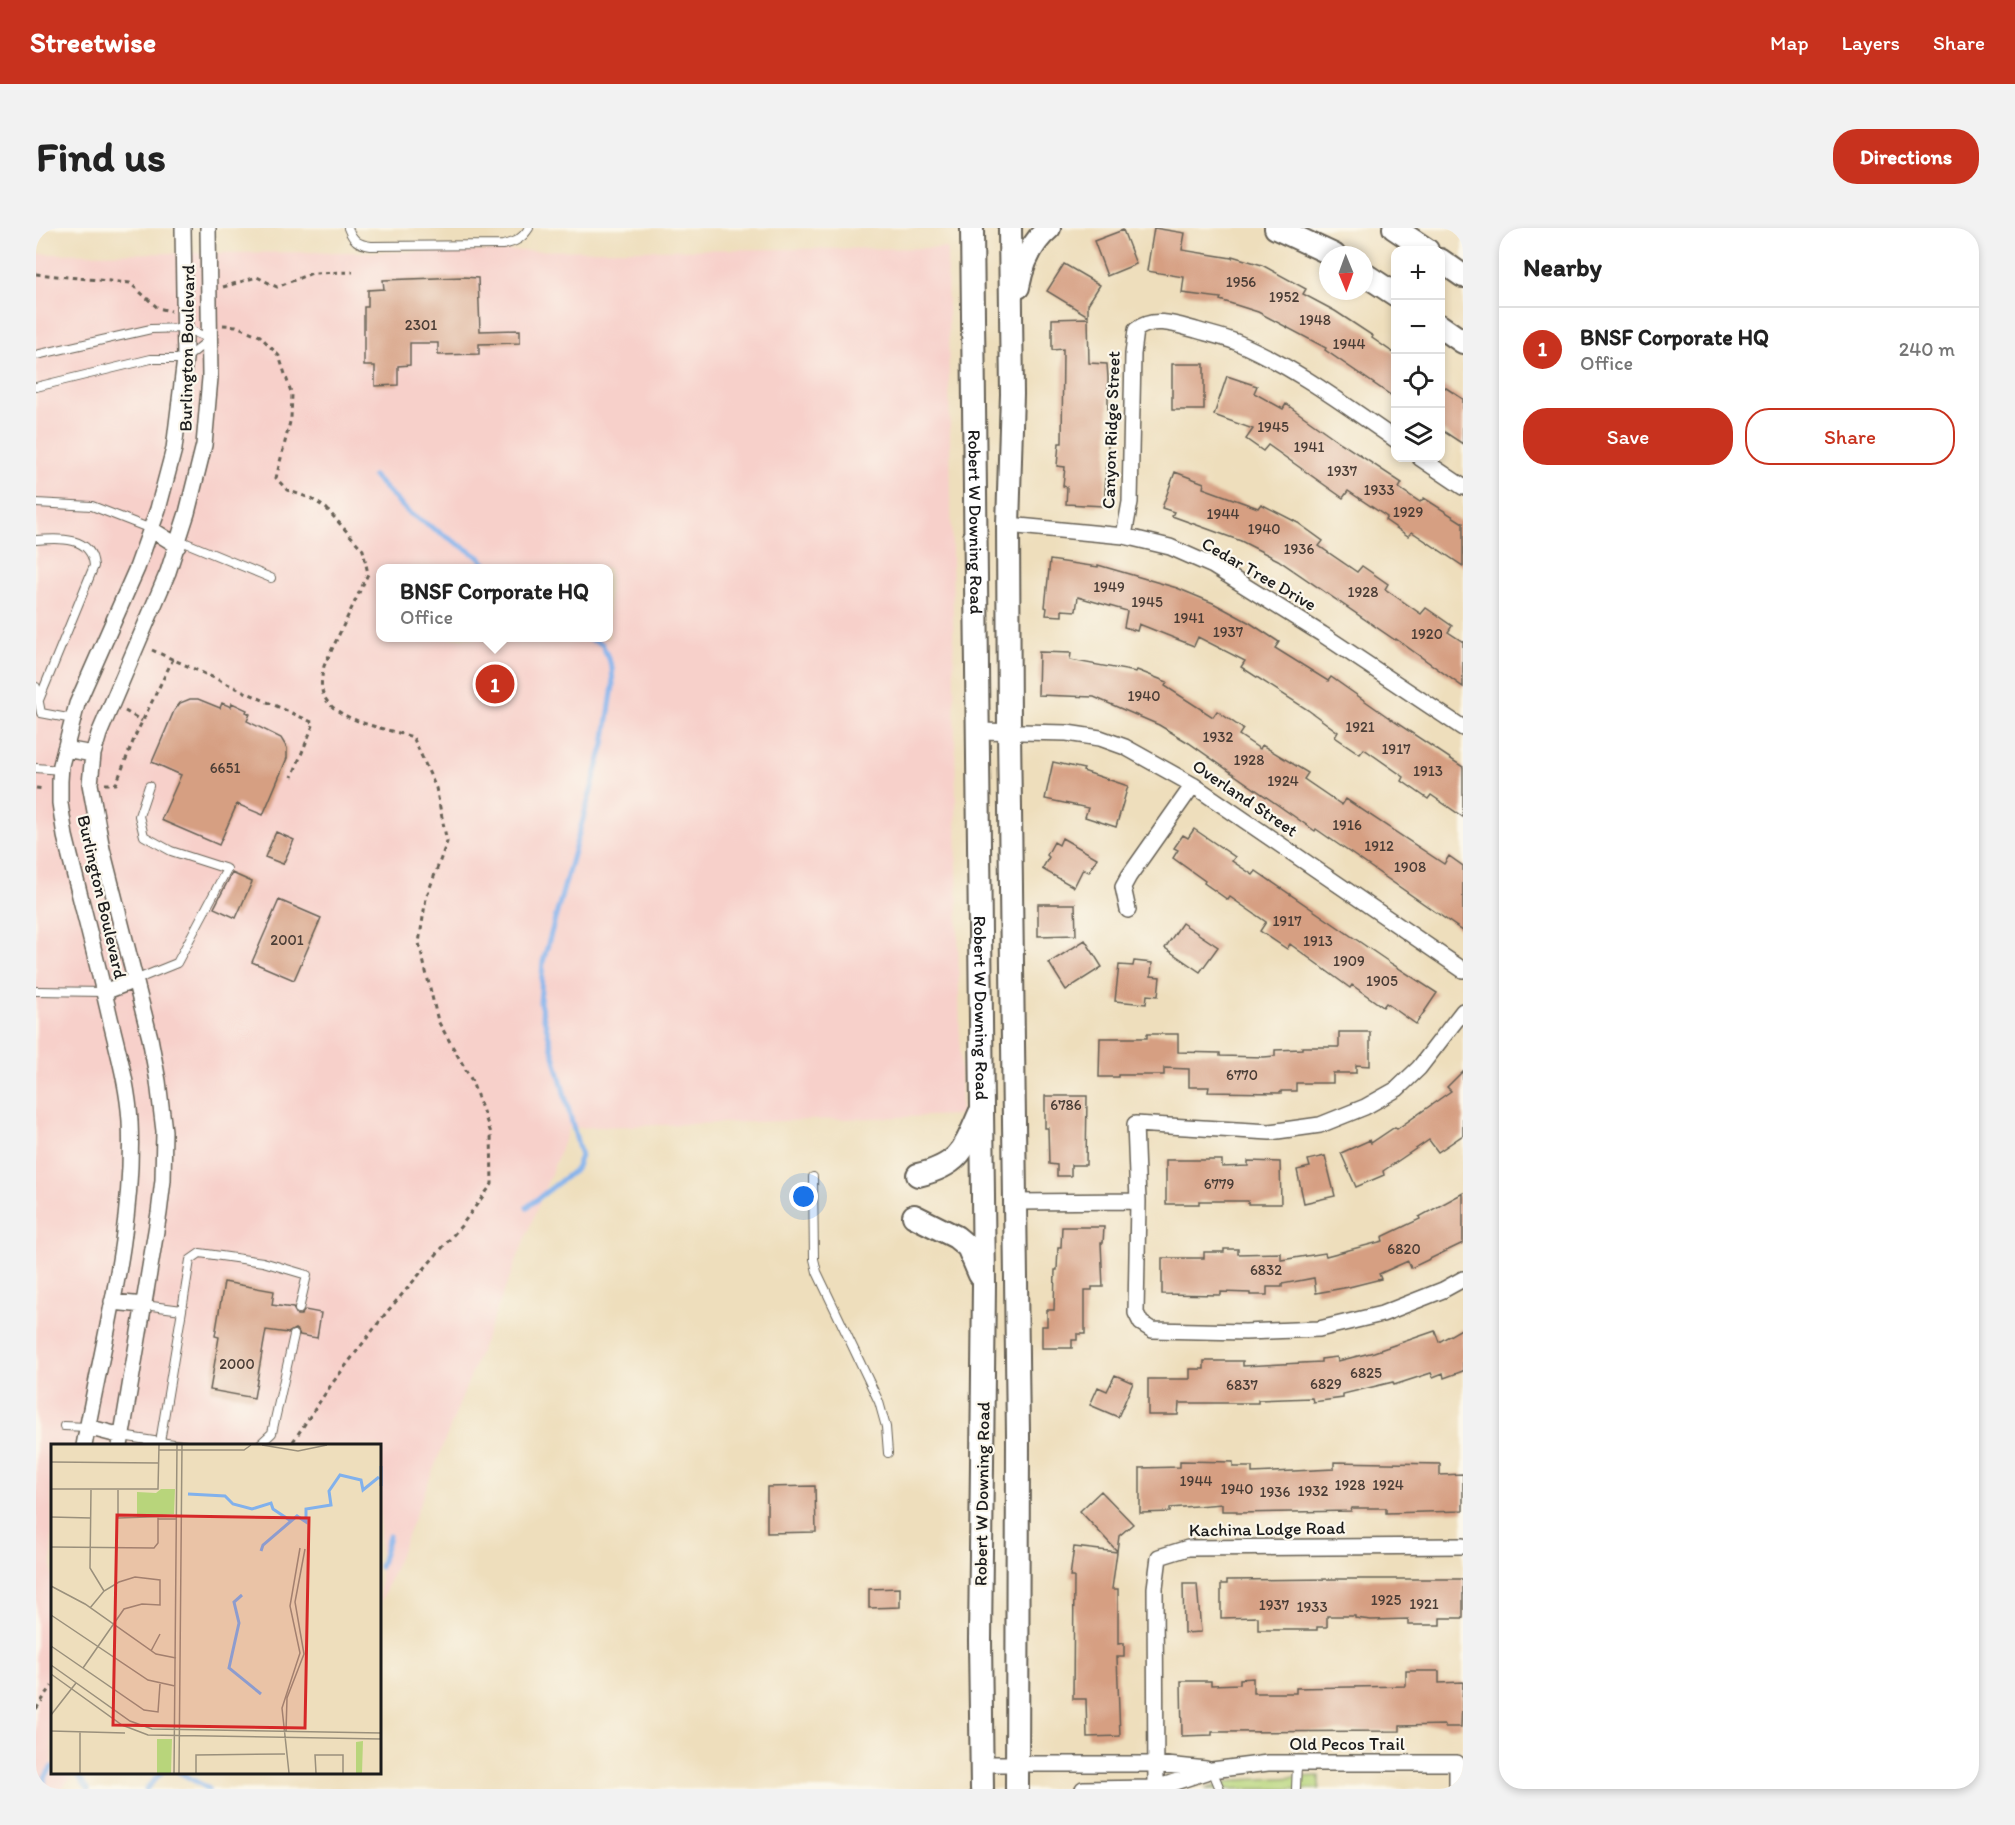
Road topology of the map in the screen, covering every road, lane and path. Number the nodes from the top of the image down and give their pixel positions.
1 (183, 228) edge
2 (208, 228) edge
3 (348, 228) edge
4 (529, 228) edge
5 (972, 228) edge
6 (1010, 228) edge
7 (1049, 228) edge
8 (1276, 228) edge
9 (1394, 228) edge
10 (1421, 246) edge
11 (1319, 248) edge
12 (1445, 263) edge
13 (353, 272) dead end
14 (36, 274) edge
15 (1463, 276) edge
16 (1373, 280) edge
17 (209, 288) junction
18 (1391, 292) edge
19 (184, 322) junction
20 (210, 323) junction
21 (1445, 329) edge
22 (210, 339) junction
23 (1463, 342) edge
24 (36, 355) edge
25 (185, 359) junction
26 (36, 387) edge
27 (1012, 394) junction
28 (1391, 437) edge
29 (1426, 462) edge
30 (1463, 487) edge
31 (36, 503) edge
32 (1008, 525) junction
33 (151, 529) junction
34 (1124, 536) junction
35 (36, 540) edge
36 (178, 543) junction
37 (271, 578) dead end
38 (138, 647) junction
39 (173, 659) junction
40 (36, 687) edge
41 (39, 700) junction
42 (39, 713) edge
43 (73, 719) junction
44 (1463, 728) edge
45 (1009, 730) junction
46 (978, 731) junction
47 (65, 749) junction
48 (93, 754) junction
49 (36, 768) edge
50 (61, 770) junction
51 (292, 777) dead end
52 (90, 784) junction
53 (149, 786) dead end
54 (1193, 786) junction
55 (36, 788) edge
56 (60, 788) junction
57 (1128, 910) dead end
58 (1463, 969) edge
59 (135, 980) junction
60 (36, 991) edge
61 (104, 992) junction
62 (1463, 1011) edge
63 (982, 1106) junction
64 (918, 1175) dead end
65 (813, 1177) dead end
66 (1137, 1201) junction
67 (1014, 1202) junction
68 (914, 1216) dead end
69 (1463, 1280) edge
70 (984, 1285) junction
71 (112, 1302) junction
72 (144, 1305) junction
73 (299, 1309) dead end
74 (182, 1310) junction
75 (294, 1335) dead end
76 (64, 1426) dead end
77 (87, 1427) junction
78 (121, 1441) edge
79 (160, 1442) junction
80 (84, 1444) edge
81 (174, 1444) edge
82 (260, 1444) edge
83 (290, 1444) edge
84 (888, 1453) dead end
85 (1463, 1546) edge
86 (51, 1687) edge
87 (36, 1709) edge
88 (1017, 1763) junction
89 (1297, 1763) junction
90 (982, 1764) junction
91 (1157, 1764) junction
92 (1212, 1770) junction
93 (1156, 1788) edge
94 (982, 1789) edge
95 (1017, 1789) edge
96 (1083, 1789) edge
97 (1220, 1789) edge
98 (1296, 1789) edge
99 (1457, 1789) edge

1 - 19 street, Burlington Boulevard
2 - 17 street, Burlington Boulevard
3 - 4 lane
5 - 46 main road, Robert W Downing Road
6 - 27 main road, Robert W Downing Road
7 - 27 main road
8 - 11 main road
9 - 10 main road
12 - 15 main road
13 - 17 path
14 - 19 path
16 - 18 main road
17 - 20 street, Burlington Boulevard
19 - 22 lane
19 - 24 lane
19 - 25 street, Burlington Boulevard
20 - 22 street, Burlington Boulevard
20 - 83 path
21 - 23 main road
22 - 25 lane
22 - 36 street, Burlington Boulevard
25 - 26 lane
25 - 33 street, Burlington Boulevard
27 - 32 main road, Robert W Downing Road
28 - 34 street, Canyon Ridge Street
29 - 30 street
31 - 33 lane
32 - 34 street, Cedar Tree Drive
32 - 45 main road, Robert W Downing Road
33 - 36 street
33 - 43 street, Burlington Boulevard
34 - 44 street, Cedar Tree Drive
35 - 41 lane
36 - 37 lane
36 - 38 street, Burlington Boulevard
38 - 39 path
38 - 48 street, Burlington Boulevard
39 - 51 path
39 - 52 path
40 - 41 lane
41 - 42 lane
42 - 43 lane
43 - 47 street, Burlington Boulevard
45 - 46 street, Overland Street
45 - 54 street, Overland Street
45 - 67 main road, Robert W Downing Road
46 - 63 main road, Robert W Downing Road
47 - 48 street
47 - 50 street, Burlington Boulevard
48 - 52 street, Burlington Boulevard
49 - 50 lane
50 - 56 street, Burlington Boulevard
52 - 59 street, Burlington Boulevard
53 - 59 lane
54 - 57 street
54 - 58 street, Overland Street
55 - 56 path
56 - 61 street, Burlington Boulevard
59 - 61 street
59 - 72 street, Burlington Boulevard
60 - 61 lane
61 - 71 street, Burlington Boulevard
62 - 66 street
63 - 64 main road
63 - 70 main road, Robert W Downing Road
65 - 84 lane
66 - 67 street
66 - 69 street
67 - 88 main road, Robert W Downing Road
68 - 70 main road
70 - 90 main road, Robert W Downing Road
71 - 72 street
71 - 77 street, Burlington Boulevard
72 - 74 lane
72 - 78 street, Burlington Boulevard
73 - 74 lane
74 - 79 lane
75 - 82 lane
76 - 77 lane
77 - 78 street
77 - 80 street, Burlington Boulevard
78 - 79 lane
79 - 81 lane
85 - 91 street, Kachina Lodge Road
86 - 87 path
88 - 90 street, Old Pecos Trail
88 - 91 street, Old Pecos Trail
88 - 95 main road, Robert W Downing Road
89 - 92 street, Old Pecos Trail
89 - 98 lane
89 - 99 street, Old Pecos Trail
90 - 94 main road, Robert W Downing Road
91 - 92 street, Old Pecos Trail
91 - 93 street, Kachina Lodge Road
92 - 93 street, Old Pecos Trail
92 - 97 lane
93 - 96 street, Old Pecos Trail

